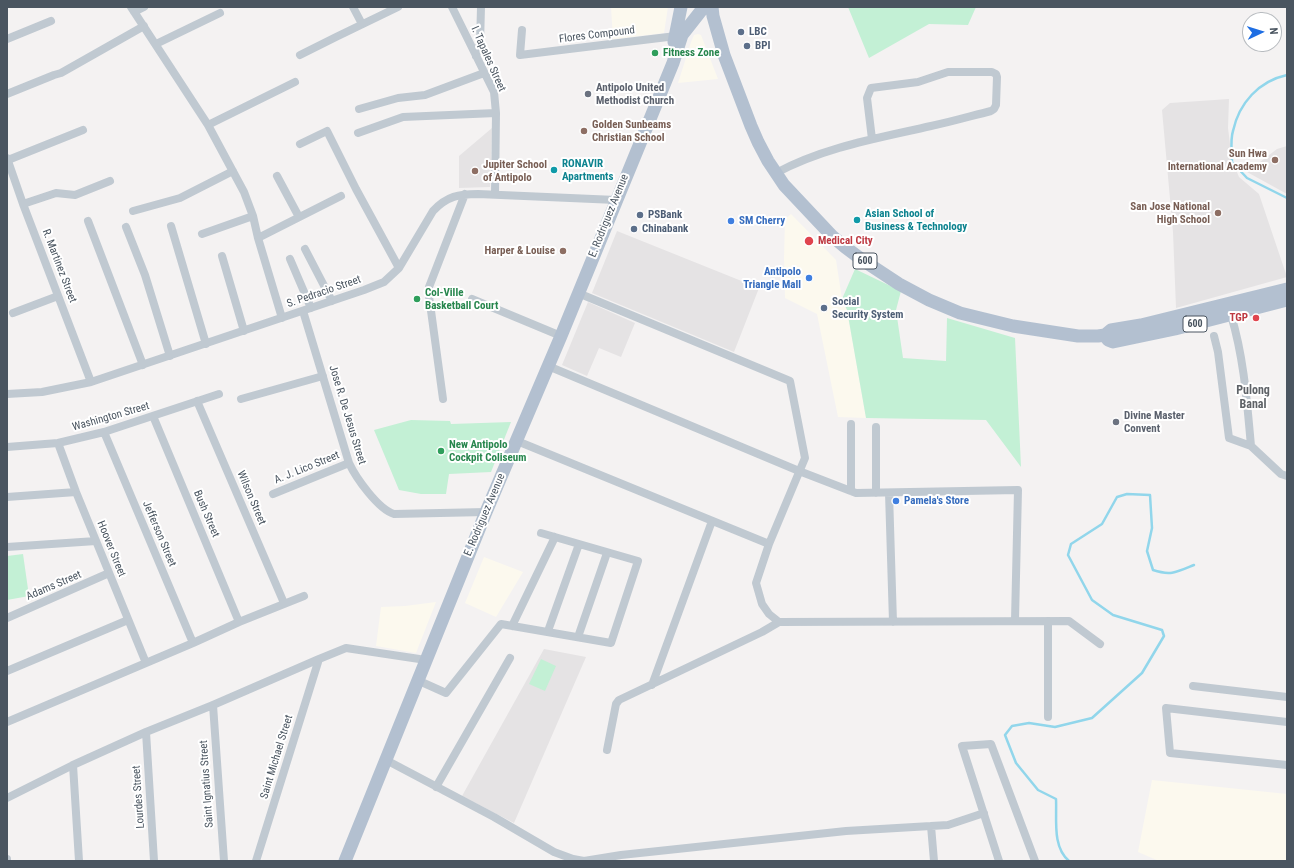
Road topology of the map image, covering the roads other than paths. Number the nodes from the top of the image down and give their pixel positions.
1 (144, 7) edge
2 (353, 7) edge
3 (398, 7) edge
4 (452, 7) edge
5 (481, 7) edge
6 (681, 7) edge
7 (704, 8) edge
8 (133, 9) edge
9 (220, 12) dead end
10 (51, 21) dead end
11 (362, 24) junction
12 (144, 26) junction
13 (522, 30) dead end
14 (676, 36) junction
15 (7, 39) edge
16 (156, 44) junction
17 (300, 55) dead end
18 (476, 56) junction
19 (484, 72) junction
20 (295, 82) dead end
21 (665, 82) junction
22 (7, 94) edge
23 (359, 109) dead end
24 (496, 113) junction
25 (208, 125) junction
26 (83, 130) dead end
27 (358, 133) dead end
28 (872, 138) junction
29 (300, 144) dead end
30 (8, 159) edge
31 (233, 171) junction
32 (776, 173) junction
33 (277, 176) dead end
34 (110, 181) dead end
35 (465, 194) junction
36 (495, 194) junction
37 (341, 196) dead end
38 (616, 200) junction
39 (23, 204) junction
40 (133, 212) dead end
41 (253, 216) junction
42 (299, 218) junction
43 (88, 221) dead end
44 (171, 226) dead end
45 (126, 227) dead end
46 (202, 234) dead end
47 (258, 238) junction
48 (304, 249) dead end
49 (222, 256) dead end
50 (290, 259) dead end
51 (399, 268) junction
52 (1287, 289) edge
53 (578, 293) junction
54 (58, 296) junction
55 (472, 299) dead end
56 (332, 300) junction
57 (1287, 300) edge
58 (307, 309) junction
59 (13, 313) dead end
60 (1231, 315) junction
61 (282, 318) junction
62 (244, 331) junction
63 (1105, 335) junction
64 (560, 336) junction
65 (1214, 336) dead end
66 (206, 344) junction
67 (170, 356) junction
68 (143, 365) junction
69 (548, 366) junction
70 (323, 376) junction
71 (91, 382) junction
72 (7, 394) edge
73 (219, 394) dead end
74 (241, 399) dead end
75 (443, 399) dead end
76 (198, 402) junction
77 (153, 416) junction
78 (851, 424) dead end
79 (876, 427) dead end
80 (104, 432) junction
81 (516, 441) junction
82 (58, 443) junction
83 (1251, 446) junction
84 (7, 447) edge
85 (349, 464) junction
86 (799, 471) junction
87 (1287, 476) edge
88 (851, 491) junction
89 (76, 492) junction
90 (876, 493) junction
91 (889, 493) junction
92 (273, 494) dead end
93 (7, 497) edge
94 (486, 512) junction
95 (712, 521) junction
96 (541, 533) dead end
97 (555, 537) junction
98 (96, 541) junction
99 (579, 544) junction
100 (769, 544) junction
101 (7, 547) edge
102 (607, 553) junction
103 (109, 573) junction
104 (304, 596) dead end
105 (284, 603) junction
106 (7, 618) edge
107 (128, 620) junction
108 (1015, 620) junction
109 (1048, 621) junction
110 (239, 622) junction
111 (779, 622) junction
112 (893, 622) junction
113 (512, 626) junction
114 (548, 631) junction
115 (578, 637) junction
116 (193, 644) junction
117 (1100, 644) dead end
118 (510, 658) dead end
119 (319, 659) junction
120 (426, 660) junction
121 (146, 663) junction
122 (7, 671) edge
123 (418, 680) junction
124 (652, 685) junction
125 (1193, 686) dead end
126 (1287, 697) edge
127 (213, 705) junction
128 (1048, 717) dead end
129 (7, 722) edge
130 (1287, 722) edge
131 (146, 732) junction
132 (607, 750) dead end
133 (386, 760) junction
134 (73, 765) junction
135 (1287, 765) edge
136 (436, 787) junction
137 (7, 798) edge
138 (984, 813) junction
139 (931, 826) junction
140 (79, 861) edge
141 (154, 861) edge
142 (224, 861) edge
143 (256, 861) edge
144 (345, 861) edge
145 (934, 861) edge
146 (999, 861) edge
147 (1035, 861) edge

1 - 8 street
2 - 11 street
3 - 11 street
4 - 18 street, I. Tapales Street
5 - 18 street
6 - 14 main road, E. Rodriguez Avenue
7 - 21 main road, E. Rodriguez Avenue
7 - 32 main road, 600
8 - 12 street
9 - 16 street
10 - 15 street
11 - 17 street
12 - 16 street
12 - 22 street
13 - 14 street, Flores Compound
14 - 21 main road, E. Rodriguez Avenue
16 - 25 street
18 - 19 street, I. Tapales Street
19 - 23 street
19 - 24 street, I. Tapales Street
20 - 25 street
21 - 38 main road, E. Rodriguez Avenue
24 - 27 street
24 - 36 street, I. Tapales Street
25 - 31 street
26 - 30 street
28 - 28 street
28 - 32 street
29 - 51 street
30 - 39 street, R. Martinez Street
31 - 40 street
31 - 41 street
32 - 63 main road, 600
33 - 42 street
34 - 39 street
35 - 36 street, S. Pedracio Street
35 - 51 street, S. Pedracio Street
35 - 75 street
36 - 38 street, S. Pedracio Street
37 - 42 street
38 - 53 main road, E. Rodriguez Avenue
39 - 54 street, R. Martinez Street
41 - 46 street
41 - 47 street
42 - 47 street
43 - 68 street
44 - 66 street
45 - 67 street
47 - 61 street
48 - 56 street
49 - 62 street
50 - 58 street, Jose R. De Jesus Street
51 - 56 street, S. Pedracio Street
52 - 63 main road, 600
53 - 64 main road, E. Rodriguez Avenue
53 - 86 street
54 - 59 street
54 - 71 street, R. Martinez Street
55 - 64 street
56 - 58 street, S. Pedracio Street
57 - 60 main road, 600
58 - 61 street, S. Pedracio Street
58 - 70 street, Jose R. De Jesus Street
60 - 63 main road, 600
60 - 83 street
61 - 62 street, S. Pedracio Street
62 - 66 street, S. Pedracio Street
64 - 69 main road, E. Rodriguez Avenue
65 - 83 street
66 - 67 street, S. Pedracio Street
67 - 68 street, S. Pedracio Street
68 - 71 street, S. Pedracio Street
69 - 81 main road, E. Rodriguez Avenue
69 - 86 street
70 - 74 street
70 - 85 street, Jose R. De Jesus Street
71 - 72 street, S. Pedracio Street
73 - 76 street, Washington Street
76 - 77 street, Washington Street
76 - 105 street, Wilson Street
77 - 80 street, Washington Street
77 - 110 street, Bush Street
78 - 88 street
79 - 90 street
80 - 82 street, Washington Street
80 - 116 street, Jefferson Street
81 - 94 main road, E. Rodriguez Avenue
81 - 95 street
82 - 84 street, Washington Street
82 - 89 street, Hoover Street
83 - 87 street
85 - 92 street, A. J. Lico Street
85 - 94 street, Jose R. De Jesus Street
86 - 88 street
86 - 100 street
88 - 90 street
89 - 93 street
89 - 98 street, Hoover Street
90 - 91 street
91 - 108 street
91 - 112 street
94 - 120 main road, E. Rodriguez Avenue
95 - 100 street
95 - 124 street
96 - 97 street
97 - 99 street
97 - 113 street
98 - 101 street
98 - 103 street, Hoover Street
99 - 102 street
99 - 114 street
100 - 111 street
102 - 115 street
102 - 115 street
103 - 106 street, Adams Street
103 - 107 street, Hoover Street
104 - 105 street
105 - 110 street
107 - 121 street, Hoover Street
107 - 122 street
108 - 109 street
108 - 112 street
109 - 117 street
109 - 128 street
110 - 116 street
111 - 112 street
111 - 124 street
113 - 114 street
113 - 123 street
114 - 115 street
116 - 121 street
118 - 136 street
119 - 120 street
119 - 127 street
119 - 143 street, Saint Michael Street
120 - 123 main road, E. Rodriguez Avenue
121 - 129 street
123 - 133 main road, E. Rodriguez Avenue
124 - 132 street
125 - 126 street
127 - 131 street
127 - 142 street, Saint Ignatius Street
130 - 135 street
131 - 134 street
131 - 141 street, Lourdes Street
133 - 136 street
133 - 144 main road, E. Rodriguez Avenue
134 - 137 street
134 - 140 street
136 - 139 street
138 - 139 street
138 - 146 street
138 - 147 street
139 - 145 street

